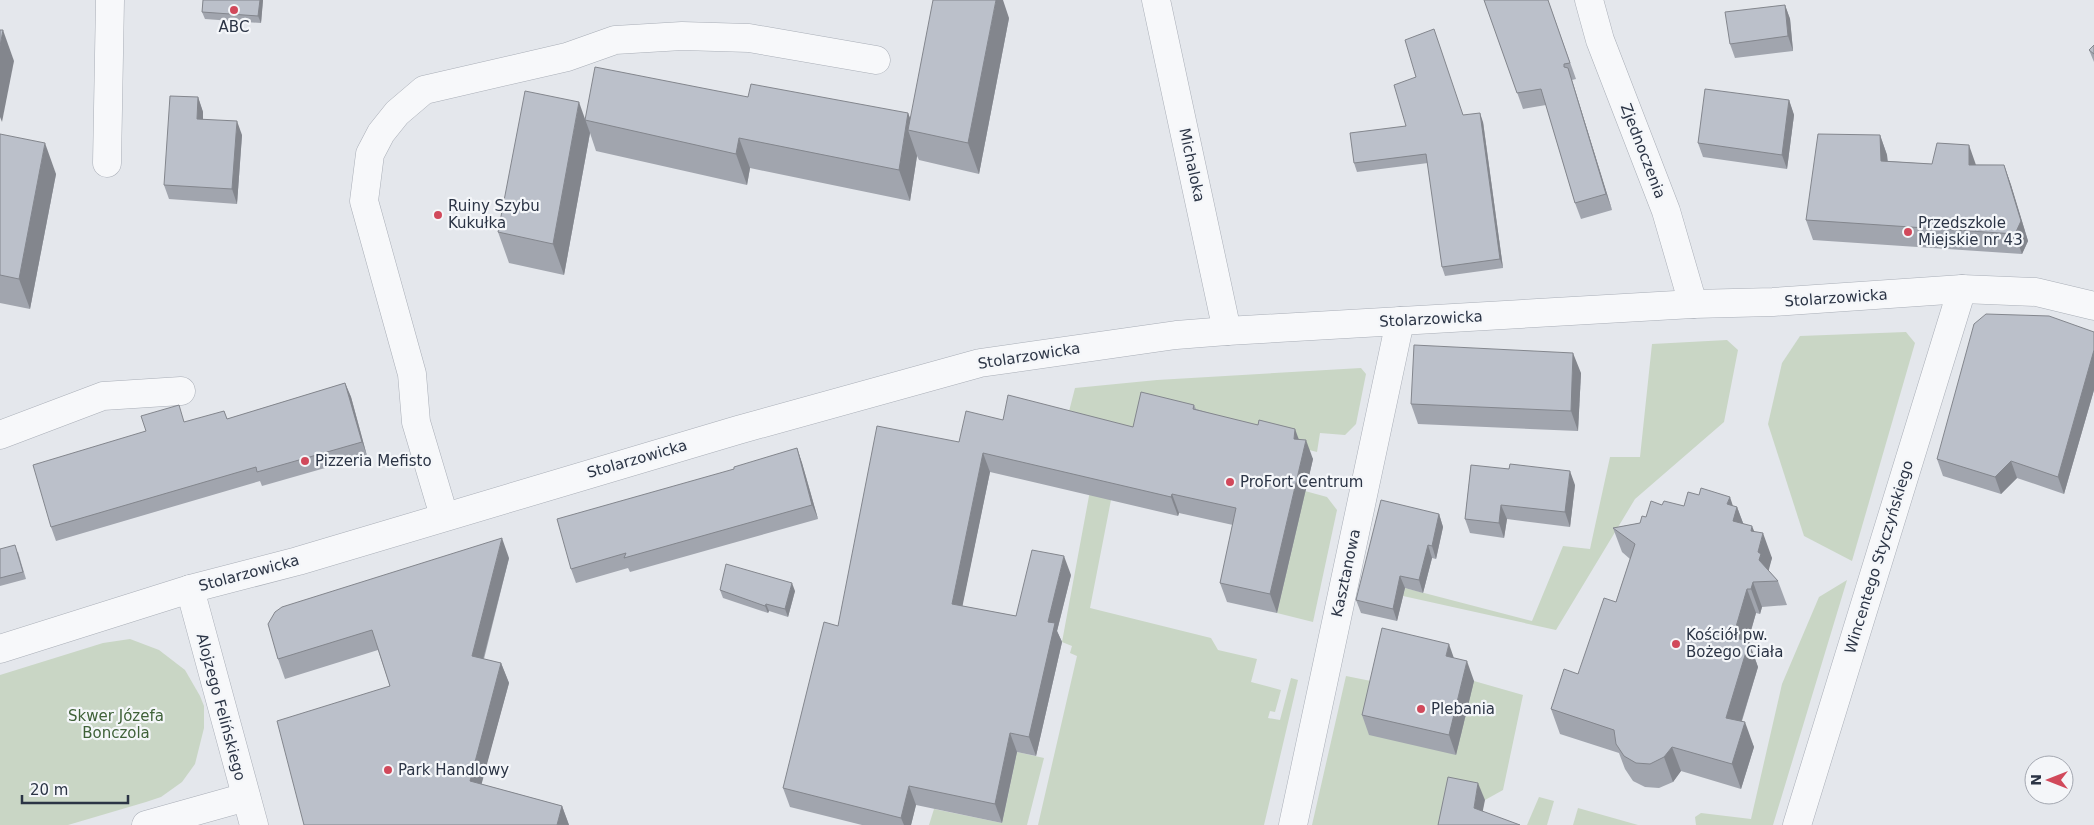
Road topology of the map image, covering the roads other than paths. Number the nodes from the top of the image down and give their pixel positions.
1 (110, 0) edge
2 (1156, 0) edge
3 (1589, 0) edge
4 (876, 60) dead end
5 (107, 163) dead end
6 (1962, 289) junction
7 (1693, 304) junction
8 (2094, 306) edge
9 (1400, 321) junction
10 (1227, 331) junction
11 (181, 391) dead end
12 (0, 435) edge
13 (444, 516) junction
14 (190, 589) junction
15 (0, 649) edge
16 (246, 797) junction
17 (146, 825) edge
18 (254, 825) edge
19 (1293, 825) edge
20 (1796, 825) edge

1 - 5 street
2 - 10 street, Michaloka
3 - 7 street, Zjednoczenia
4 - 13 street
6 - 7 street, Stolarzowicka
6 - 8 street, Stolarzowicka
6 - 20 street, Wincentego Styczyńskiego
7 - 9 street, Stolarzowicka
9 - 10 street, Stolarzowicka
9 - 19 street, Kasztanowa
10 - 13 street, Stolarzowicka
11 - 12 street
13 - 14 street, Stolarzowicka
14 - 15 street, Stolarzowicka
14 - 16 street, Alojzego Felińskiego
16 - 17 street
16 - 18 street, Alojzego Felińskiego

